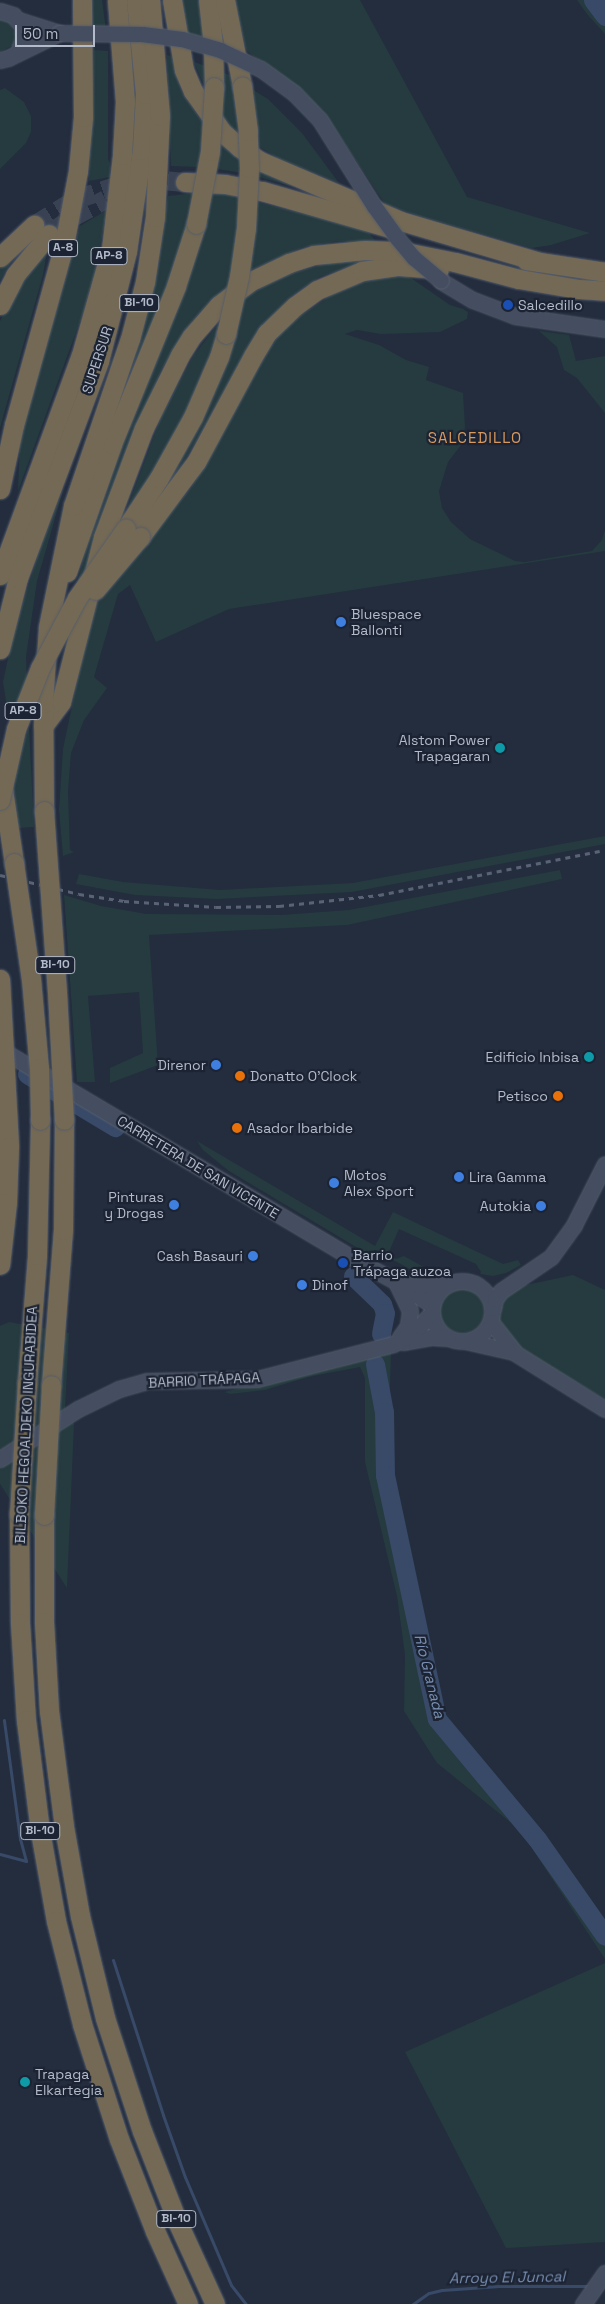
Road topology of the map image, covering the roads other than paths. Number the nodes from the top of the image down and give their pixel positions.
1 (82, 0) edge
2 (117, 0) edge
3 (136, 0) edge
4 (150, 0) edge
5 (172, 0) edge
6 (208, 0) edge
7 (225, 0) edge
8 (0, 11) edge
9 (18, 20) junction
10 (59, 33) junction
11 (18, 52) junction
12 (0, 60) edge
13 (185, 182) tunnel mouth
14 (0, 257) edge
15 (539, 262) junction
16 (605, 272) edge
17 (519, 279) junction
18 (605, 291) edge
19 (0, 305) edge
20 (605, 329) edge
21 (0, 489) edge
22 (133, 533) junction
23 (9, 576) edge
24 (54, 595) junction
25 (0, 649) edge
26 (43, 726) junction
27 (0, 772) edge
28 (0, 800) edge
29 (0, 979) edge
30 (0, 1049) edge
31 (605, 1164) edge
32 (0, 1265) edge
33 (397, 1282) junction
34 (512, 1282) junction
35 (448, 1284) junction
36 (477, 1284) junction
37 (432, 1309) junction
38 (492, 1316) junction
39 (448, 1338) junction
40 (465, 1341) junction
41 (394, 1344) junction
42 (515, 1353) junction
43 (605, 1409) edge
44 (0, 1459) edge
45 (605, 2274) edge
46 (586, 2299) edge
47 (188, 2304) edge
48 (215, 2304) edge

1 - 21 highway, A-8
2 - 23 highway, SUPERSUR / AP-8
3 - 23 highway, SUPERSUR / AP-8
4 - 24 highway, BI-10
5 - 15 highway
6 - 24 highway, bridge
7 - 22 highway, bridge
8 - 9 street
9 - 10 street
9 - 11 street
10 - 11 street
10 - 20 street, bridge
11 - 12 street
13 - 15 highway
14 - 19 highway
15 - 16 highway
17 - 18 highway
17 - 22 highway
17 - 26 highway
22 - 28 highway, AP-8, bridge
23 - 25 highway, SUPERSUR / AP-8
24 - 26 highway, BI-10
26 - 48 highway, BILBOKO HEGOALDEKO INGURABIDEA / BI-10, bridge
27 - 47 highway, BILBOKO HEGOALDEKO INGURABIDEA / BI-10, bridge
29 - 32 highway, bridge
30 - 33 street, CARRETERA DE SAN VICENTE
31 - 34 street
33 - 35 street, CARRETERA DE SAN VICENTE
33 - 37 street, CARRETERA DE SAN VICENTE
33 - 41 street
34 - 36 street
34 - 38 street
35 - 36 street
35 - 37 street
36 - 38 street
37 - 39 street
37 - 41 street
38 - 40 street
38 - 42 street
39 - 40 street
39 - 41 street, BARRIO TRÁPAGA
40 - 42 street
41 - 44 street, BARRIO TRÁPAGA
42 - 43 street
45 - 46 street

